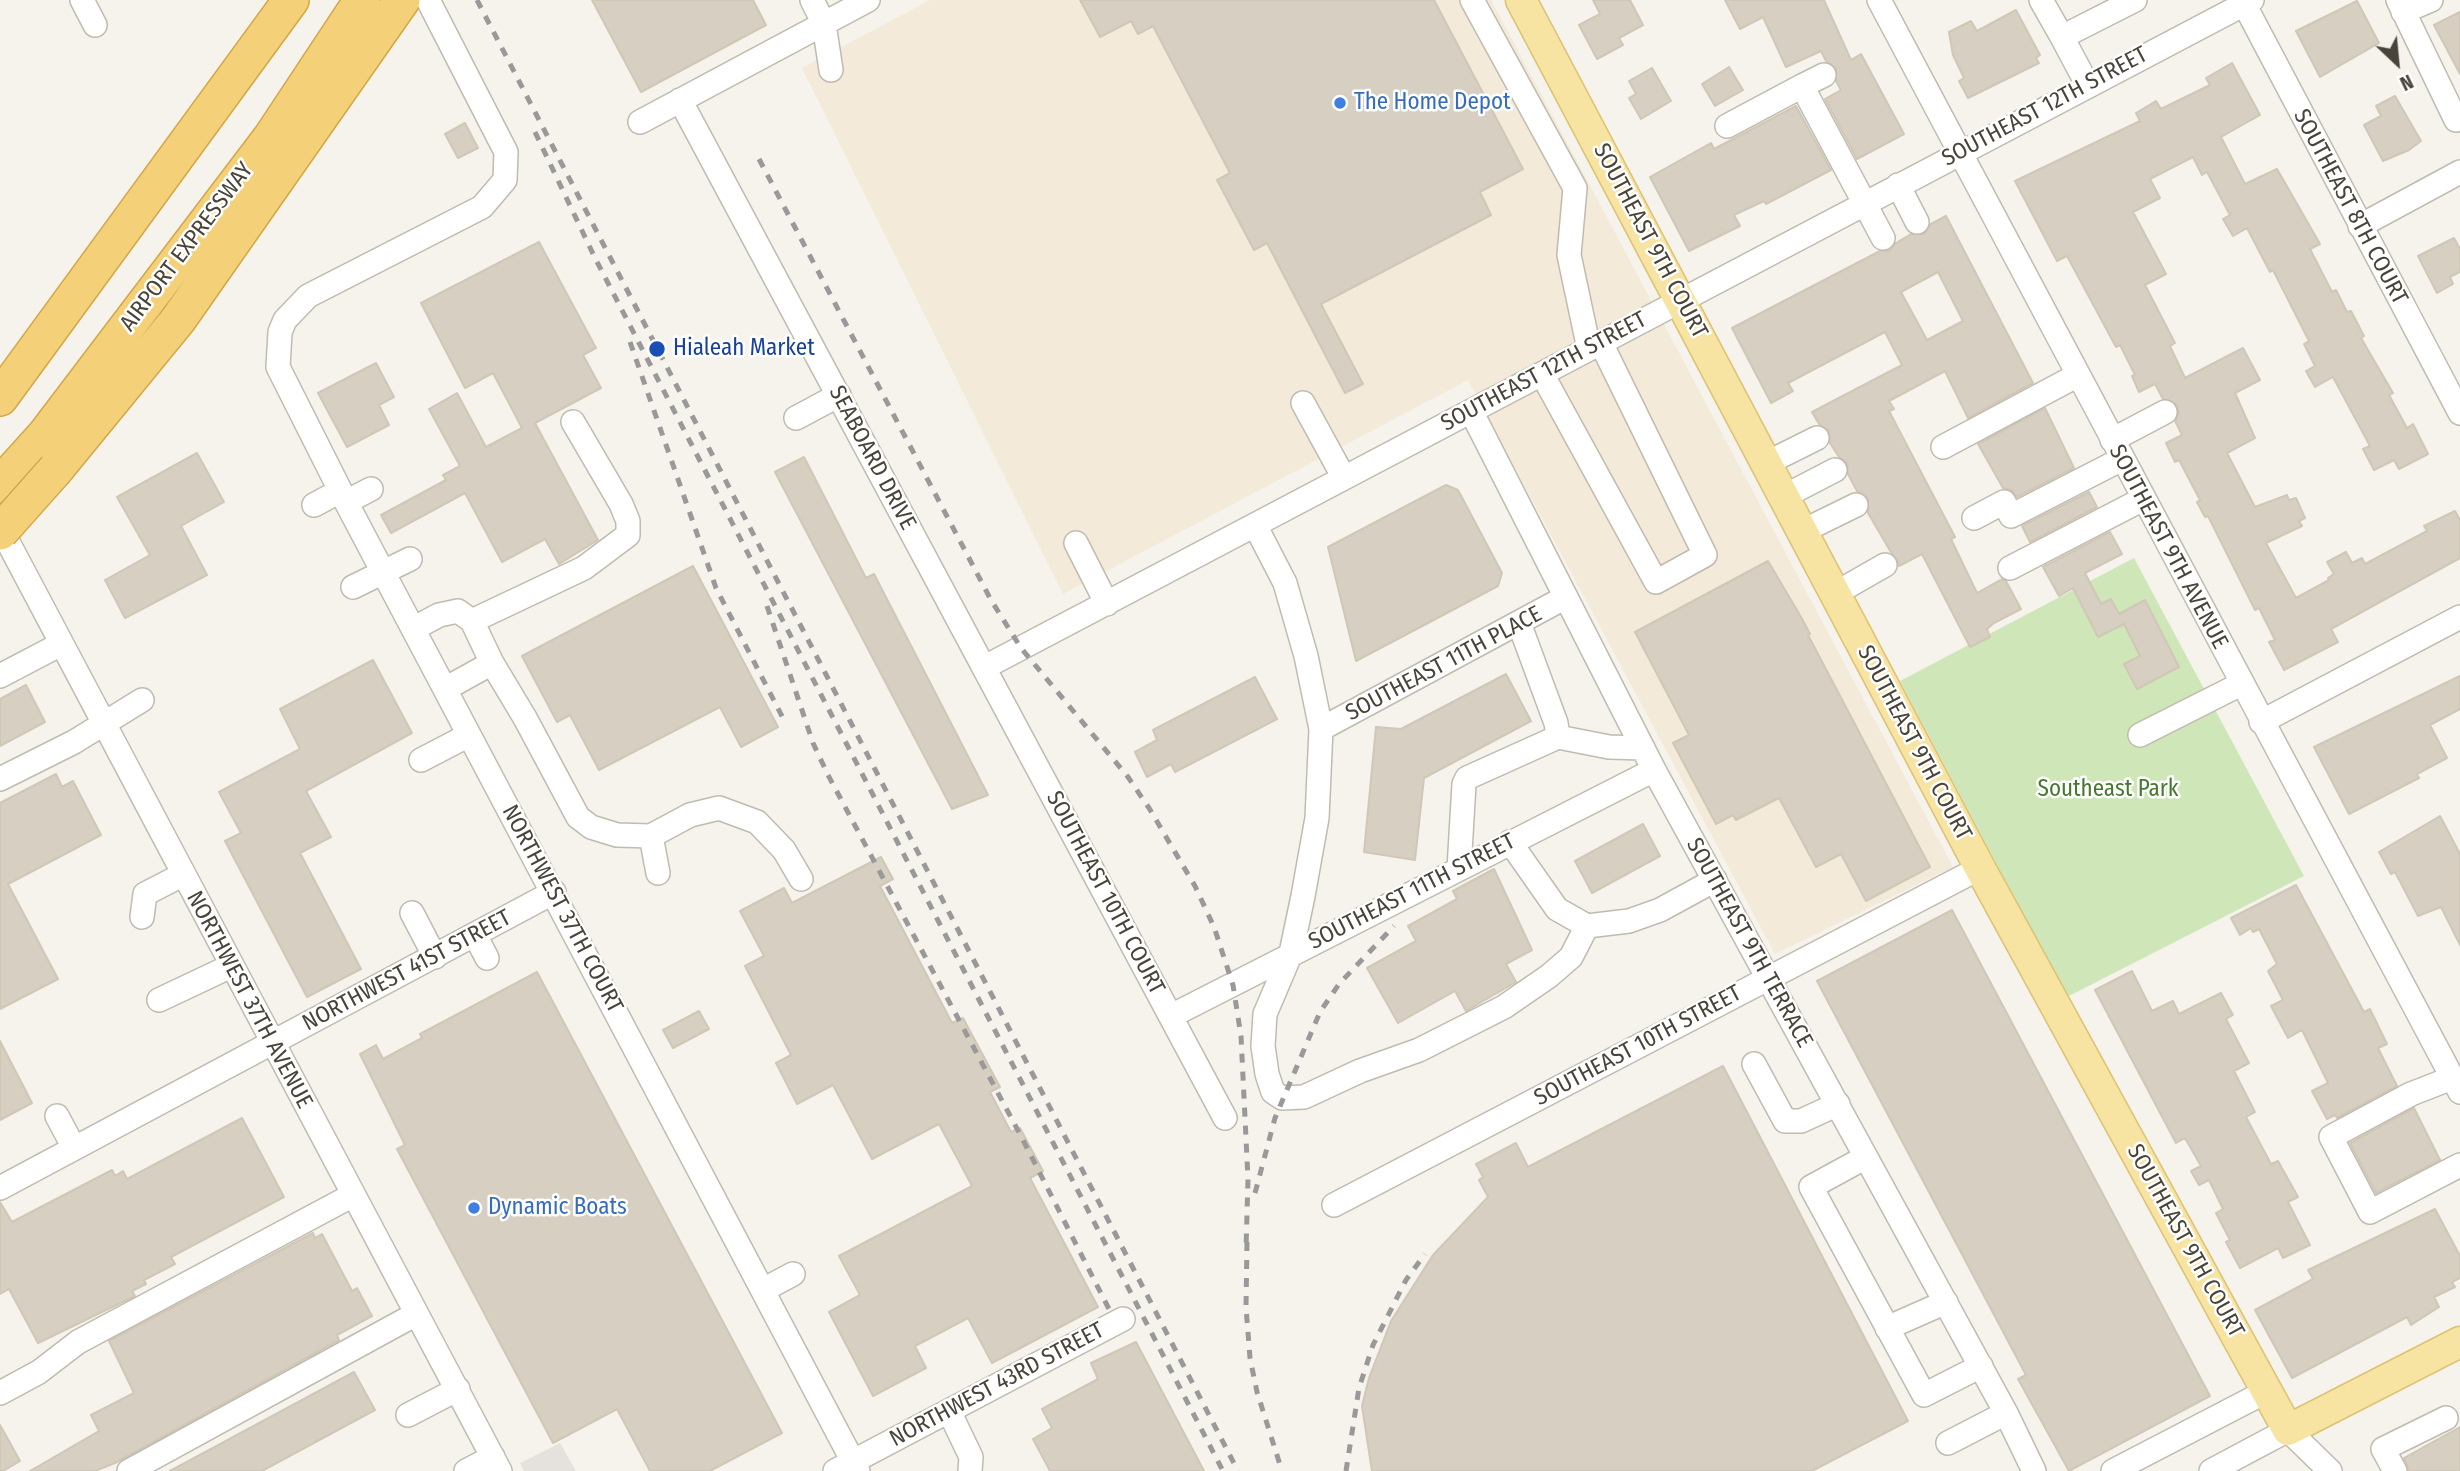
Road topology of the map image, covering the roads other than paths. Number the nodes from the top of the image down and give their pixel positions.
1 (82, 0) edge
2 (291, 0) edge
3 (362, 0) edge
4 (402, 0) edge
5 (428, 0) edge
6 (812, 0) edge
7 (868, 0) edge
8 (1472, 0) edge
9 (1879, 0) edge
10 (2041, 0) edge
11 (2135, 0) edge
12 (2431, 0) edge
13 (2246, 1) edge
14 (1531, 3) edge
15 (2400, 6) edge
16 (824, 24) junction
17 (95, 25) dead end
18 (2062, 37) junction
19 (831, 70) dead end
20 (1824, 75) dead end
21 (2087, 84) junction
22 (1802, 86) junction
23 (680, 100) junction
24 (2460, 118) edge
25 (639, 122) dead end
26 (1727, 126) dead end
27 (1960, 152) junction
28 (2460, 172) edge
29 (1898, 185) junction
30 (1865, 202) junction
31 (1917, 222) dead end
32 (2360, 226) junction
33 (1883, 238) dead end
34 (1682, 299) junction
35 (1595, 346) junction
36 (1542, 374) junction
37 (2078, 375) junction
38 (8, 388) edge
39 (839, 395) junction
40 (1303, 402) dead end
41 (1471, 411) junction
42 (2165, 412) dead end
43 (2460, 413) edge
44 (796, 418) dead end
45 (573, 422) dead end
46 (1817, 438) dead end
47 (1943, 447) dead end
48 (2117, 449) junction
49 (1767, 463) junction
50 (1835, 470) dead end
51 (1344, 478) junction
52 (0, 485) edge
53 (370, 489) dead end
54 (1785, 496) junction
55 (343, 497) junction
56 (2143, 499) junction
57 (314, 505) dead end
58 (1856, 505) dead end
59 (1974, 518) dead end
60 (1255, 525) junction
61 (0, 530) edge
62 (1803, 531) junction
63 (1076, 543) dead end
64 (410, 559) dead end
65 (1885, 565) dead end
66 (2010, 568) dead end
67 (383, 573) junction
68 (353, 587) dead end
69 (1836, 593) junction
70 (1566, 597) junction
71 (1107, 604) junction
72 (2460, 617) edge
73 (472, 621) junction
74 (1519, 623) junction
75 (414, 629) junction
76 (61, 644) junction
77 (492, 663) junction
78 (985, 667) junction
79 (0, 676) edge
80 (2241, 684) junction
81 (445, 689) junction
82 (142, 700) dead end
83 (2261, 722) junction
84 (104, 725) junction
85 (1321, 730) junction
86 (469, 735) junction
87 (2140, 735) dead end
88 (1558, 737) junction
89 (1643, 748) junction
90 (421, 760) dead end
91 (1654, 770) junction
92 (0, 779) edge
93 (651, 836) junction
94 (1510, 842) junction
95 (1980, 868) junction
96 (1459, 869) junction
97 (657, 873) dead end
98 (182, 875) junction
99 (801, 879) dead end
100 (1715, 880) junction
101 (554, 892) junction
102 (412, 913) dead end
103 (142, 917) dead end
104 (1587, 926) junction
105 (475, 935) junction
106 (1291, 953) junction
107 (435, 957) junction
108 (487, 958) dead end
109 (231, 966) junction
110 (1769, 978) junction
111 (159, 1000) dead end
112 (1171, 1016) junction
113 (272, 1042) junction
114 (1754, 1064) dead end
115 (2458, 1087) edge
116 (1838, 1104) junction
117 (57, 1116) dead end
118 (1225, 1118) dead end
119 (74, 1148) junction
120 (1866, 1157) junction
121 (2460, 1164) edge
122 (0, 1188) edge
123 (353, 1195) junction
124 (1334, 1205) dead end
125 (793, 1273) dead end
126 (762, 1290) junction
127 (1946, 1301) junction
128 (416, 1314) junction
129 (1123, 1319) dead end
130 (1887, 1328) junction
131 (2460, 1342) edge
132 (1981, 1366) junction
133 (457, 1390) junction
134 (2267, 1391) junction
135 (0, 1394) edge
136 (949, 1411) junction
137 (2007, 1413) junction
138 (408, 1415) dead end
139 (2446, 1418) dead end
140 (2288, 1430) junction
141 (1948, 1443) dead end
142 (496, 1464) edge
143 (849, 1468) edge
144 (129, 1471) edge
145 (466, 1471) edge
146 (970, 1471) edge
147 (2034, 1471) edge
148 (2113, 1471) edge
149 (2211, 1471) edge
150 (2330, 1471) edge
151 (2395, 1471) edge

1 - 17 street
2 - 38 highway
3 - 52 highway, AIRPORT EXPRESSWAY
4 - 61 highway, bridge
5 - 55 street, NORTHWEST 37TH COURT
6 - 16 street
7 - 16 street
8 - 35 street
9 - 27 street, SOUTHEAST 9TH AVENUE
10 - 18 street
11 - 18 street
12 - 15 street
13 - 21 street, SOUTHEAST 12TH STREET
13 - 32 street, SOUTHEAST 8TH COURT
14 - 34 main road, SOUTHEAST 9TH COURT
15 - 24 street
16 - 19 street
16 - 23 street
18 - 21 street
20 - 22 street
21 - 27 street, SOUTHEAST 12TH STREET
22 - 26 street
22 - 30 street
23 - 25 street
23 - 39 street, SEABOARD DRIVE
27 - 29 street, SOUTHEAST 12TH STREET
27 - 37 street, SOUTHEAST 9TH AVENUE
28 - 32 street
29 - 30 street, SOUTHEAST 12TH STREET
29 - 31 street
30 - 33 street
30 - 34 street, SOUTHEAST 12TH STREET
32 - 43 street, SOUTHEAST 8TH COURT
34 - 35 street, SOUTHEAST 12TH STREET
34 - 49 main road, SOUTHEAST 9TH COURT
35 - 36 street, SOUTHEAST 12TH STREET
35 - 36 street
36 - 41 street, SOUTHEAST 12TH STREET
37 - 47 street
37 - 48 street, SOUTHEAST 9TH AVENUE
39 - 44 street
39 - 78 street, SEABOARD DRIVE
40 - 51 street
41 - 51 street, SOUTHEAST 12TH STREET
41 - 70 street, SOUTHEAST 9TH TERRACE
42 - 48 street
45 - 73 street
46 - 49 street
48 - 56 street, SOUTHEAST 9TH AVENUE
48 - 59 street
49 - 54 main road, SOUTHEAST 9TH COURT
50 - 54 street
51 - 60 street, SOUTHEAST 12TH STREET
53 - 55 street
54 - 62 main road, SOUTHEAST 9TH COURT
55 - 57 street
55 - 67 street, NORTHWEST 37TH COURT
56 - 66 street
56 - 80 street, SOUTHEAST 9TH AVENUE
58 - 62 street
60 - 71 street, SOUTHEAST 12TH STREET
60 - 85 street
61 - 76 street, NORTHWEST 37TH AVENUE
62 - 69 main road, SOUTHEAST 9TH COURT
63 - 71 street
64 - 67 street
65 - 69 street
67 - 68 street
67 - 75 street, NORTHWEST 37TH COURT
69 - 95 main road, SOUTHEAST 9TH COURT
70 - 74 street, SOUTHEAST 11TH PLACE
70 - 89 street, SOUTHEAST 9TH TERRACE
71 - 78 street, SOUTHEAST 12TH STREET
72 - 83 street
73 - 75 street
73 - 77 street
74 - 85 street, SOUTHEAST 11TH PLACE
74 - 88 street
75 - 81 street, NORTHWEST 37TH COURT
76 - 79 street
76 - 84 street, NORTHWEST 37TH AVENUE
77 - 81 street
77 - 93 street
78 - 112 street, SOUTHEAST 10TH COURT
80 - 83 street, SOUTHEAST 9TH AVENUE
80 - 87 street
81 - 86 street, NORTHWEST 37TH COURT
82 - 84 street
83 - 115 street, SOUTHEAST 9TH AVENUE
84 - 92 street
84 - 98 street, NORTHWEST 37TH AVENUE
85 - 106 street
86 - 90 street
86 - 101 street, NORTHWEST 37TH COURT
88 - 89 street
88 - 96 street
89 - 91 street, SOUTHEAST 9TH TERRACE
91 - 94 street, SOUTHEAST 11TH STREET
91 - 100 street, SOUTHEAST 9TH TERRACE
93 - 97 street
93 - 99 street
94 - 96 street, SOUTHEAST 11TH STREET
94 - 104 street
95 - 110 street, SOUTHEAST 10TH STREET
95 - 134 main road, SOUTHEAST 9TH COURT
96 - 106 street, SOUTHEAST 11TH STREET
98 - 103 street
98 - 109 street, NORTHWEST 37TH AVENUE
100 - 104 street
100 - 110 street, SOUTHEAST 9TH TERRACE
101 - 105 street, NORTHWEST 41ST STREET
101 - 126 street, NORTHWEST 37TH COURT
102 - 107 street
104 - 106 street
105 - 107 street, NORTHWEST 41ST STREET
105 - 108 street
106 - 112 street, SOUTHEAST 11TH STREET
107 - 113 street, NORTHWEST 41ST STREET
109 - 111 street
109 - 113 street, NORTHWEST 37TH AVENUE
110 - 116 street, SOUTHEAST 9TH TERRACE
110 - 124 street, SOUTHEAST 10TH STREET
112 - 118 street, SOUTHEAST 10TH COURT
113 - 119 street, NORTHWEST 41ST STREET
113 - 123 street, NORTHWEST 37TH AVENUE
114 - 116 street
115 - 121 street
116 - 120 street, SOUTHEAST 9TH TERRACE
117 - 119 street
119 - 122 street, NORTHWEST 41ST STREET
120 - 127 street, SOUTHEAST 9TH TERRACE
120 - 130 street
123 - 128 street, NORTHWEST 37TH AVENUE
123 - 135 street
125 - 126 street
126 - 143 street, NORTHWEST 37TH COURT
127 - 130 street
127 - 132 street, SOUTHEAST 9TH TERRACE
128 - 133 street, NORTHWEST 37TH AVENUE
128 - 144 street
129 - 136 street, NORTHWEST 43RD STREET
130 - 132 street
131 - 140 main road
132 - 137 street, SOUTHEAST 9TH TERRACE
133 - 138 street
133 - 142 street, NORTHWEST 37TH AVENUE
134 - 140 main road, SOUTHEAST 9TH COURT
134 - 148 street
136 - 143 street, NORTHWEST 43RD STREET
136 - 146 street
137 - 141 street
137 - 147 street, SOUTHEAST 9TH TERRACE
139 - 151 street
140 - 149 street
140 - 150 street, SOUTHEAST 9TH COURT
142 - 145 street

